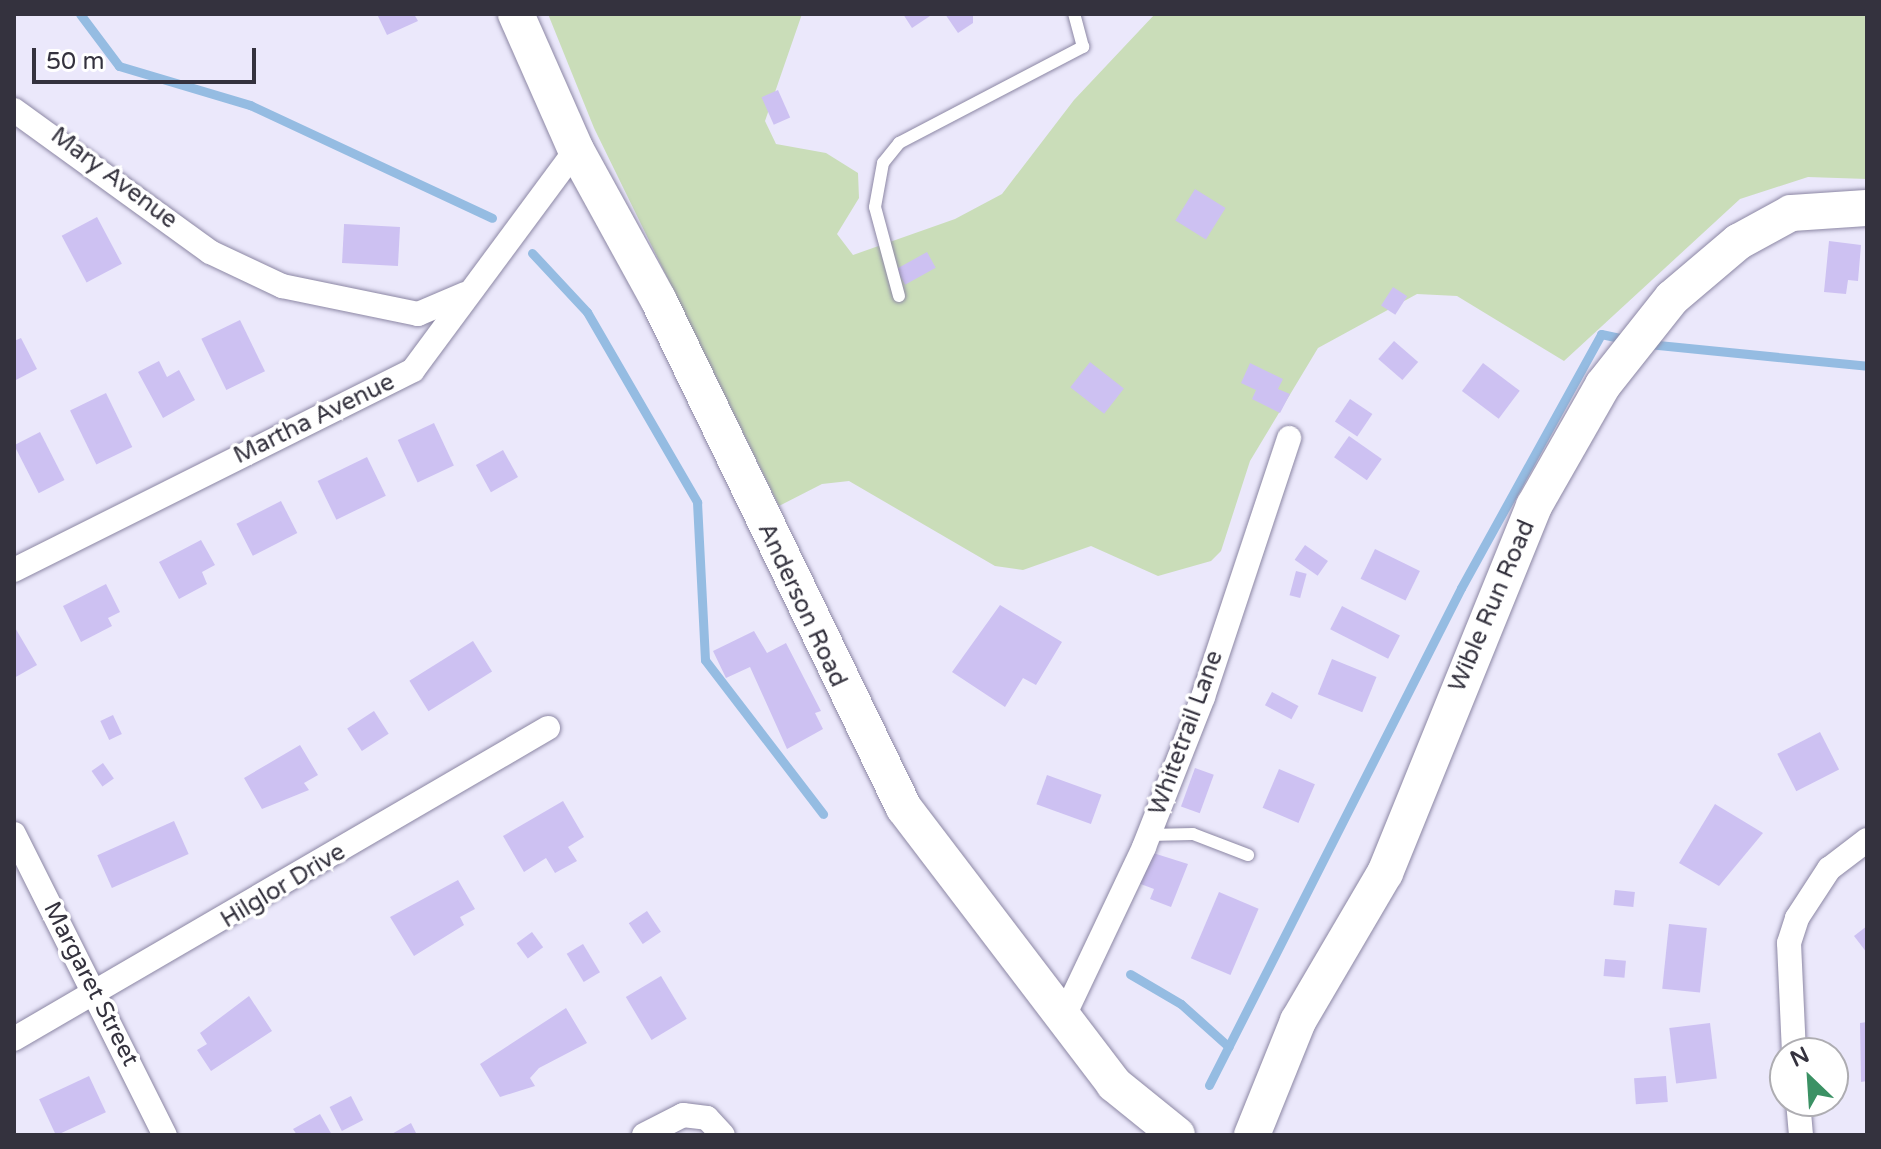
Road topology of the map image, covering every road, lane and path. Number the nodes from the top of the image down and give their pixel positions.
1 (516, 14) edge
2 (1074, 14) edge
3 (14, 110) edge
4 (576, 150) junction
5 (1867, 208) edge
6 (465, 294) junction
7 (899, 296) dead end
8 (1289, 438) dead end
9 (14, 570) edge
10 (548, 728) dead end
11 (14, 834) edge
12 (1149, 835) junction
13 (1867, 840) edge
14 (1248, 855) dead end
15 (98, 996) junction
16 (1062, 1020) junction
17 (1793, 1037) edge
18 (14, 1039) edge
19 (165, 1135) edge
20 (644, 1135) edge
21 (723, 1135) edge
22 (1177, 1135) edge
23 (1252, 1135) edge

1 - 4 street, Anderson Road
2 - 7 lane
3 - 6 street, Mary Avenue
4 - 6 street, Martha Avenue
4 - 16 street, Anderson Road
5 - 23 street, Wible Run Road
6 - 9 street, Martha Avenue
8 - 12 street, Whitetrail Lane
10 - 15 street, Hilglor Drive
11 - 15 street, Margaret Street
12 - 14 lane
12 - 16 street, Whitetrail Lane
13 - 17 street
15 - 18 street, Hilglor Drive
15 - 19 street, Margaret Street
16 - 22 street, Anderson Road
20 - 21 street

